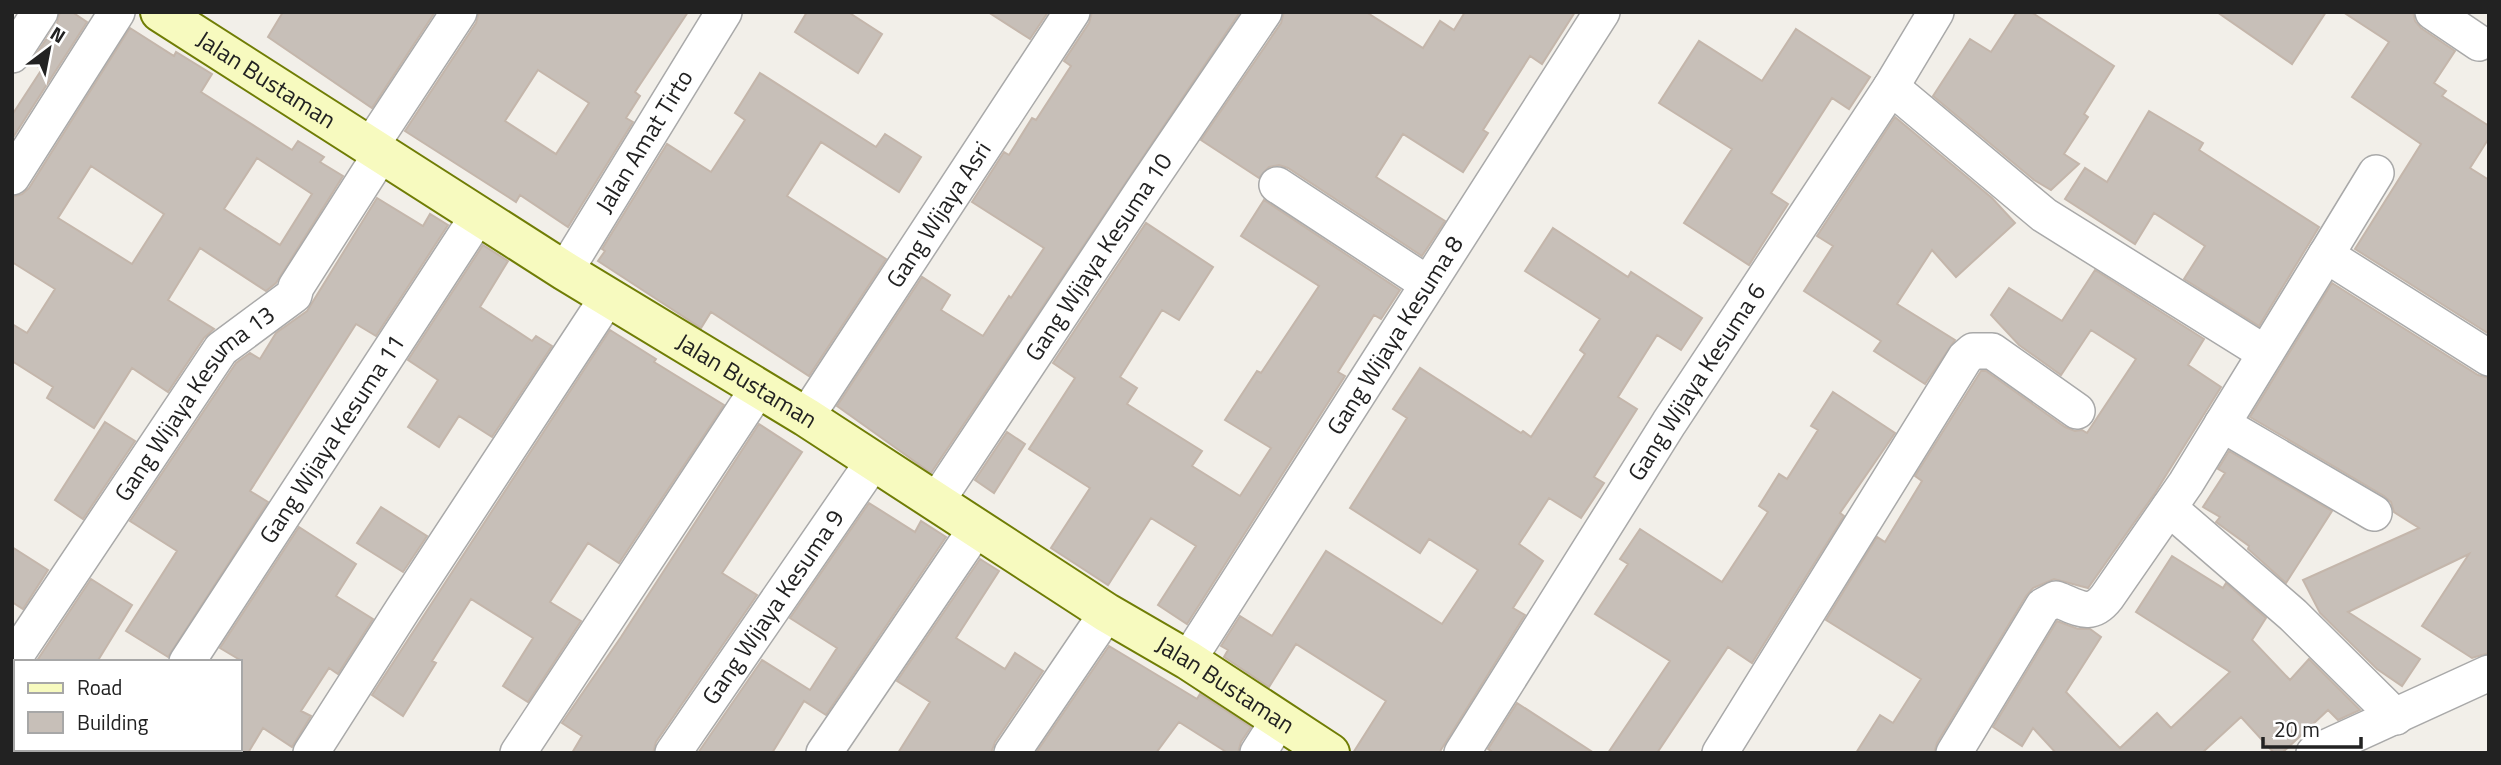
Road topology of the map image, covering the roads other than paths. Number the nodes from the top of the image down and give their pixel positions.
1 (40, 12) edge
2 (117, 12) edge
3 (160, 12) edge
4 (459, 12) edge
5 (724, 12) edge
6 (1072, 12) edge
7 (1264, 12) edge
8 (1602, 12) edge
9 (1936, 12) edge
10 (2432, 12) edge
11 (2479, 43) dead end
12 (12, 55) edge
13 (1891, 88) junction
14 (375, 150) junction
15 (2376, 173) dead end
16 (12, 177) edge
17 (1277, 185) dead end
18 (478, 216) junction
19 (2326, 256) junction
20 (565, 271) junction
21 (1428, 284) junction
22 (608, 297) junction
23 (2265, 353) junction
24 (2489, 358) edge
25 (758, 389) junction
26 (2077, 411) dead end
27 (806, 417) junction
28 (2222, 424) junction
29 (873, 462) junction
30 (936, 502) junction
31 (2169, 508) junction
32 (2374, 513) dead end
33 (976, 528) junction
34 (1107, 613) junction
35 (188, 660) edge
36 (1188, 660) junction
37 (12, 661) edge
38 (2489, 673) edge
39 (2396, 717) junction
40 (1279, 720) junction
41 (311, 753) edge
42 (518, 753) edge
43 (673, 753) edge
44 (824, 753) edge
45 (1012, 753) edge
46 (1258, 753) edge
47 (1330, 753) edge
48 (1462, 753) edge
49 (1720, 753) edge
50 (1954, 753) edge
51 (2314, 753) edge

1 - 12 street
2 - 16 street
3 - 14 main road, Jalan Bustaman
4 - 14 street, Gang Wijaya Kesuma 13
5 - 20 street, Jalan Amat Tirto
6 - 27 street, Gang Wijaya Asri
7 - 30 street, Gang Wijaya Kesuma 10
8 - 21 street, Gang Wijaya Kesuma 8
9 - 13 street, Gang Wijaya Kesuma 6
10 - 11 street
13 - 23 street
13 - 48 street, Gang Wijaya Kesuma 6
14 - 18 main road, Jalan Bustaman
14 - 37 street, Gang Wijaya Kesuma 13
15 - 19 street
17 - 21 street
18 - 20 main road, Jalan Bustaman
18 - 35 street, Gang Wijaya Kesuma 11
19 - 23 street
19 - 24 street
20 - 22 main road, Jalan Bustaman
21 - 36 street, Gang Wijaya Kesuma 8
22 - 25 main road, Jalan Bustaman
22 - 41 street
23 - 28 street
25 - 27 main road, Jalan Bustaman
25 - 42 street
26 - 49 street
27 - 29 main road, Jalan Bustaman
28 - 31 street
28 - 32 street
29 - 30 main road, Jalan Bustaman
29 - 43 street, Gang Wijaya Kesuma 9
30 - 33 main road, Jalan Bustaman
31 - 39 street
31 - 50 street
33 - 34 main road, Jalan Bustaman
33 - 44 street
34 - 36 main road, Jalan Bustaman
34 - 45 street
36 - 40 main road, Jalan Bustaman
38 - 39 street
39 - 51 street
40 - 46 street
40 - 47 main road, Jalan Bustaman

